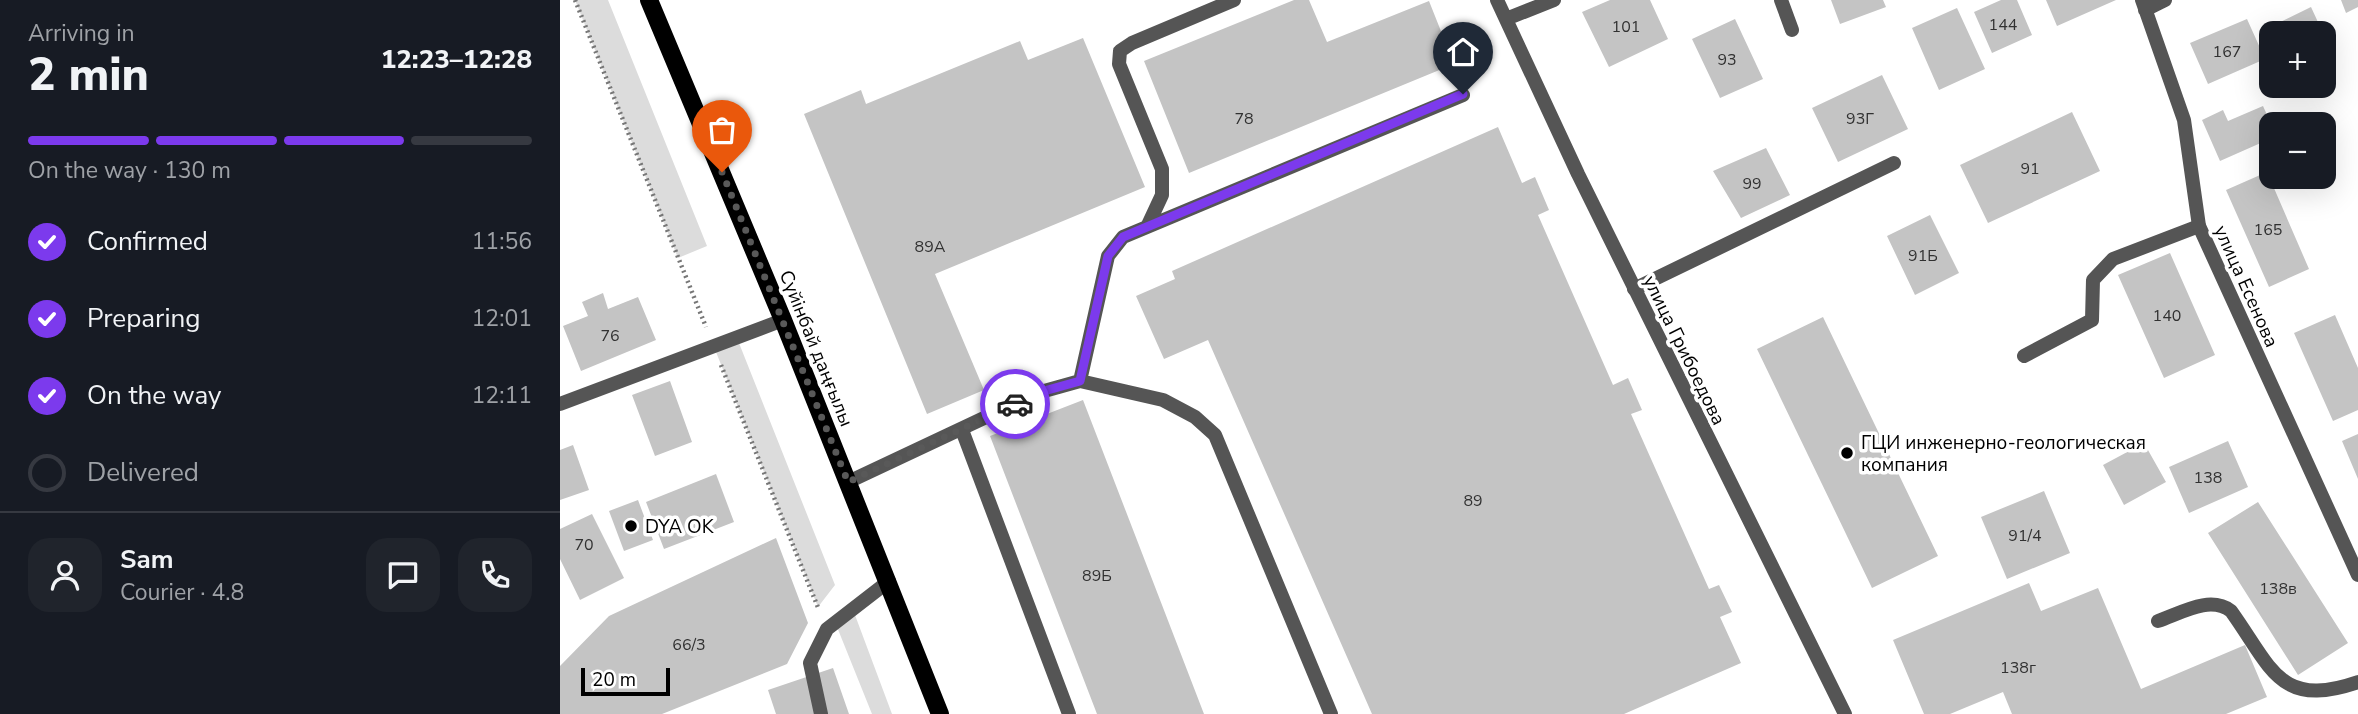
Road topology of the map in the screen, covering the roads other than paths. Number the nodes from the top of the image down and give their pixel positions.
1 (649, 0) edge
2 (1234, 0) edge
3 (1497, 0) edge
4 (1554, 0) edge
5 (1781, 0) edge
6 (2165, 0) edge
7 (2144, 5) edge
8 (1506, 19) junction
9 (1792, 30) dead end
10 (1463, 94) dead end
11 (1894, 163) dead end
12 (1148, 225) junction
13 (2199, 226) junction
14 (1634, 289) junction
15 (783, 320) junction
16 (2024, 356) dead end
17 (1080, 381) junction
18 (560, 404) edge
19 (962, 429) junction
20 (848, 482) junction
21 (2358, 575) edge
22 (888, 581) junction
23 (2158, 621) dead end
24 (2358, 682) edge
25 (821, 714) edge
26 (940, 714) edge
27 (1069, 714) edge
28 (1331, 714) edge
29 (1845, 714) edge

1 - 15 main road, Сүйінбай даңғылы
2 - 12 street
3 - 8 street, улица Грибоедова
4 - 8 street
5 - 9 street
6 - 7 street
7 - 13 street, улица Есенова
8 - 14 street, улица Грибоедова
10 - 12 street
11 - 14 street
12 - 17 street
13 - 16 street
13 - 21 street, улица Есенова
14 - 29 street, улица Грибоедова
15 - 18 street
15 - 20 main road, Сүйінбай даңғылы
17 - 19 street
17 - 28 street
19 - 20 street
19 - 27 street
20 - 22 main road, Сүйінбай даңғылы
22 - 25 street
22 - 26 main road, Сүйінбай даңғылы
23 - 24 street

